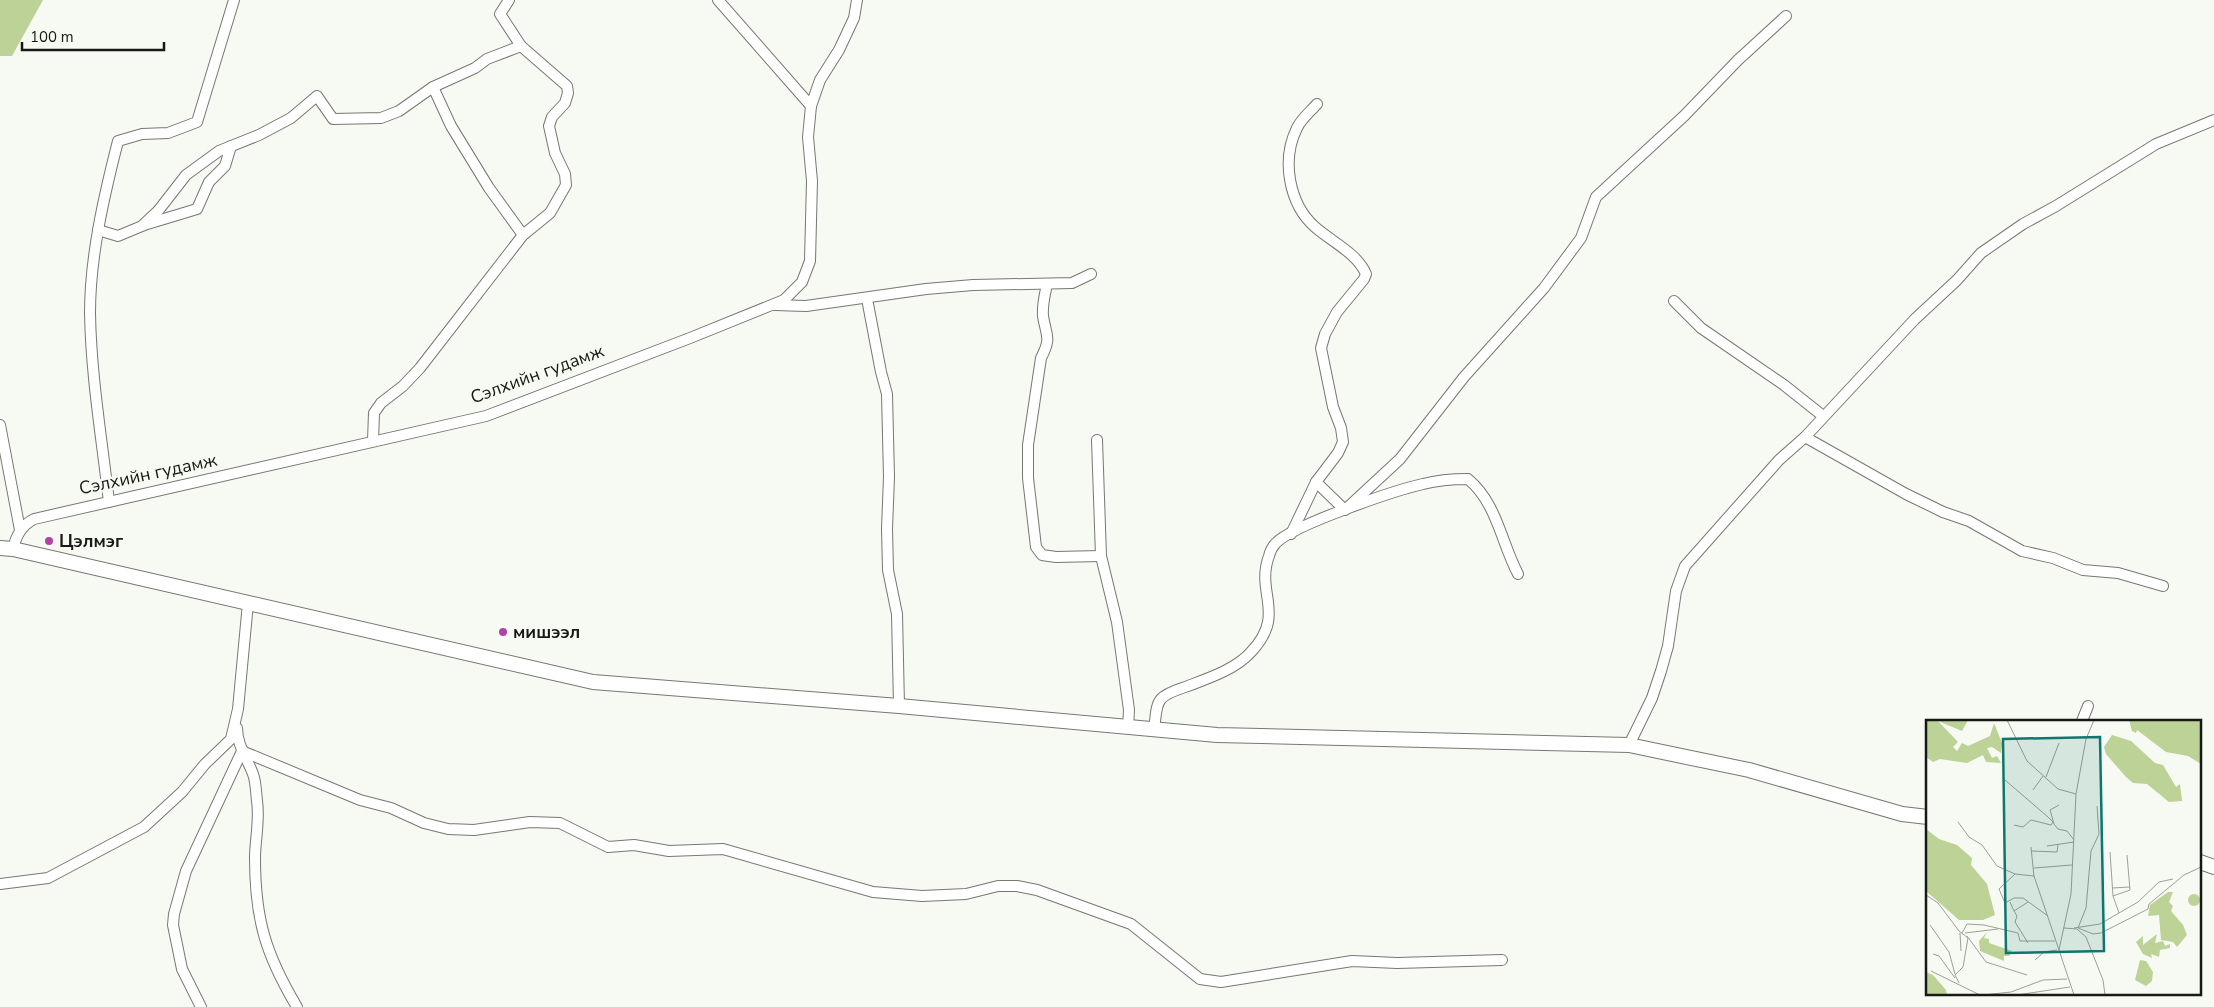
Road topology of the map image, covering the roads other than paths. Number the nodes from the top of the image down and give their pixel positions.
1 (234, 0) edge
2 (509, 0) edge
3 (718, 0) edge
4 (857, 0) edge
5 (1786, 16) dead end
6 (521, 46) junction
7 (433, 87) junction
8 (1317, 104) dead end
9 (811, 106) junction
10 (2214, 120) edge
11 (231, 146) junction
12 (142, 226) junction
13 (98, 230) junction
14 (523, 235) junction
15 (1091, 274) dead end
16 (1047, 284) junction
17 (1674, 301) dead end
18 (772, 304) junction
19 (868, 304) dead end
20 (1823, 416) junction
21 (0, 426) edge
22 (1805, 438) junction
23 (1096, 440) dead end
24 (373, 441) junction
25 (1316, 482) junction
26 (109, 502) junction
27 (1345, 510) junction
28 (20, 530) junction
29 (1291, 534) junction
30 (6, 548) edge
31 (1101, 556) junction
32 (1518, 574) dead end
33 (2163, 586) dead end
34 (248, 603) junction
35 (899, 706) junction
36 (2088, 706) dead end
37 (238, 709) junction
38 (2082, 720) edge
39 (1128, 727) junction
40 (1154, 728) junction
41 (1629, 746) junction
42 (242, 751) junction
43 (1926, 817) edge
44 (2202, 863) edge
45 (2214, 867) edge
46 (0, 884) edge
47 (1502, 960) dead end
48 (201, 1007) edge
49 (297, 1007) edge

1 - 13 street
2 - 6 street
3 - 9 street
4 - 9 street, Сэлхийн гудамж
5 - 27 street
6 - 7 street
6 - 14 street
7 - 11 street
7 - 14 street
8 - 25 street
9 - 18 street, Сэлхийн гудамж
10 - 20 street
11 - 12 street
11 - 12 street
12 - 13 street
13 - 26 street
14 - 24 street
15 - 16 street
16 - 18 street
16 - 31 street
17 - 20 street
18 - 24 street, Сэлхийн гудамж
19 - 35 street
20 - 22 street
21 - 28 street
22 - 33 street
22 - 41 street
23 - 31 street
24 - 26 street, Сэлхийн гудамж
25 - 27 street
25 - 29 street
26 - 28 street, Сэлхийн гудамж
27 - 29 street
27 - 32 street
28 - 30 street
29 - 40 street
30 - 34 main road
31 - 39 street
34 - 35 main road
34 - 37 street
35 - 39 main road
36 - 38 street
37 - 42 street
37 - 46 street
39 - 40 main road
40 - 41 main road
41 - 43 main road
42 - 47 street
42 - 48 street
42 - 49 street
44 - 45 main road

